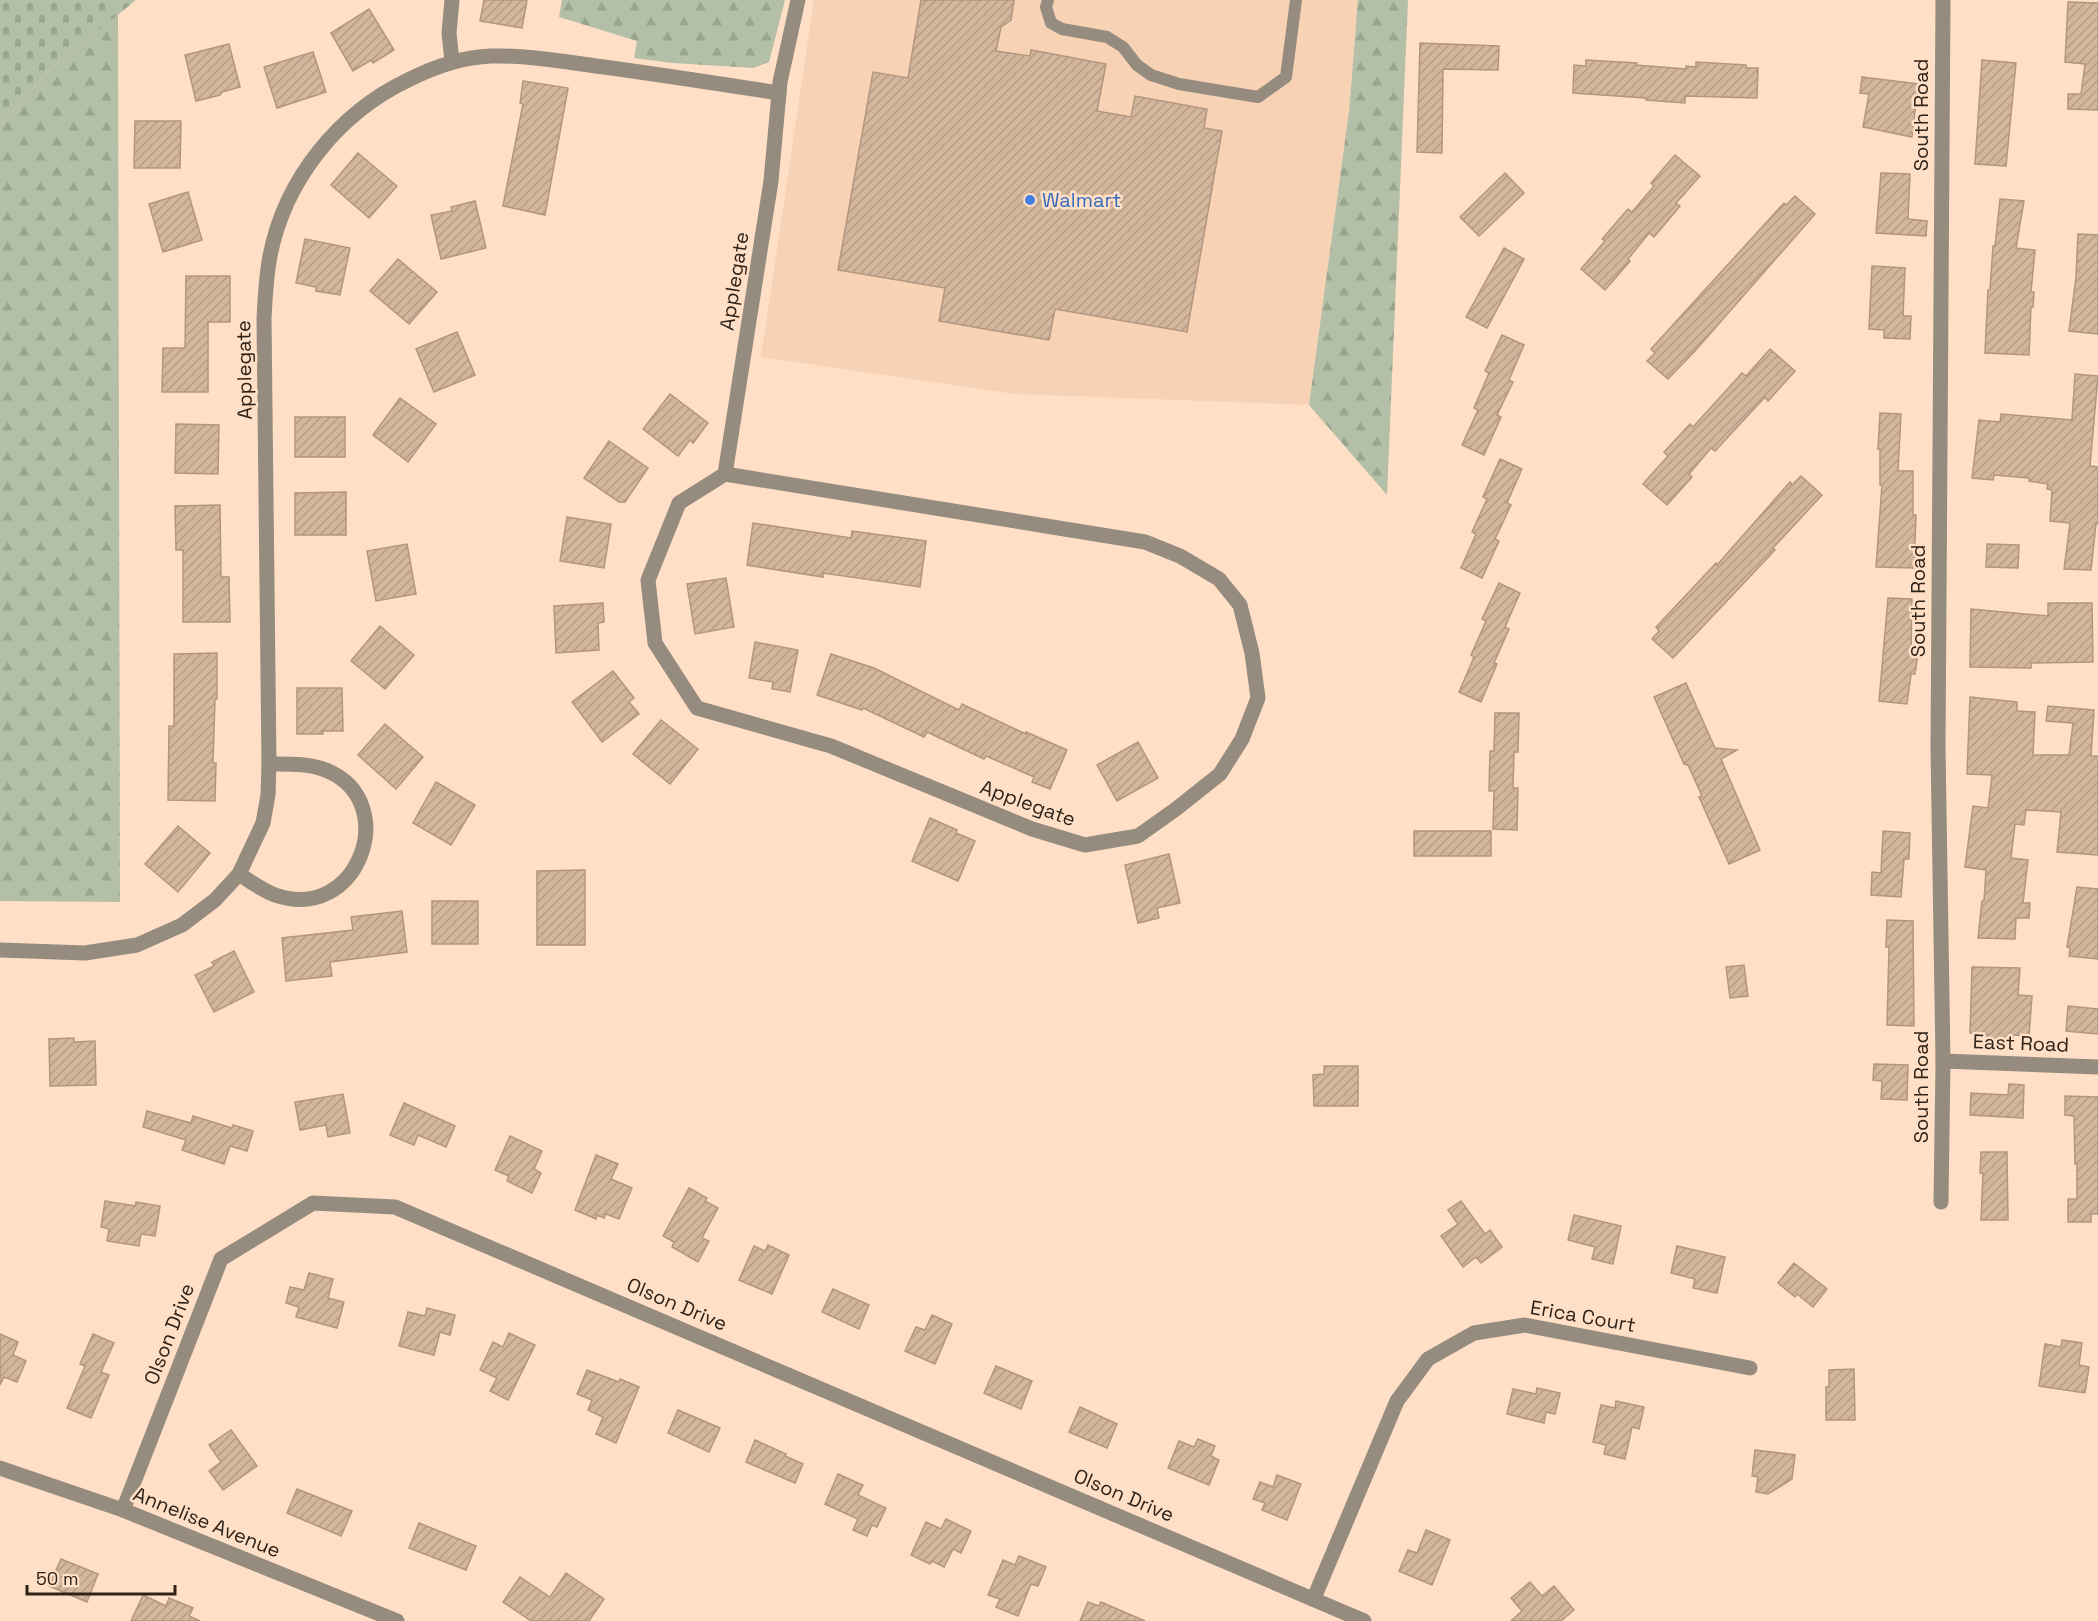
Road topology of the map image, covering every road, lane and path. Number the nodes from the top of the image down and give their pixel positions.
1 (452, 0) edge
2 (798, 0) edge
3 (1048, 0) edge
4 (1296, 0) edge
5 (1942, 0) edge
6 (452, 62) junction
7 (779, 93) junction
8 (725, 474) junction
9 (269, 764) junction
10 (239, 874) junction
11 (0, 950) edge
12 (1943, 1061) junction
13 (2098, 1067) edge
14 (1941, 1202) dead end
15 (1750, 1368) dead end
16 (0, 1468) edge
17 (123, 1510) junction
18 (1314, 1598) junction
19 (397, 1621) edge
20 (1364, 1621) edge

1 - 6 street
2 - 7 street, Applegate
3 - 4 lane
5 - 12 street, South Road
6 - 7 street, Applegate
6 - 9 street, Applegate
7 - 8 street, Applegate
8 - 8 street, Applegate
9 - 10 street, Applegate
9 - 10 street
10 - 11 street, Applegate
12 - 13 street, East Road
12 - 14 street, South Road
15 - 18 street, Erica Court
16 - 17 street, Annelise Avenue
17 - 18 street, Olson Drive
17 - 19 street, Annelise Avenue
18 - 20 street, Olson Drive

